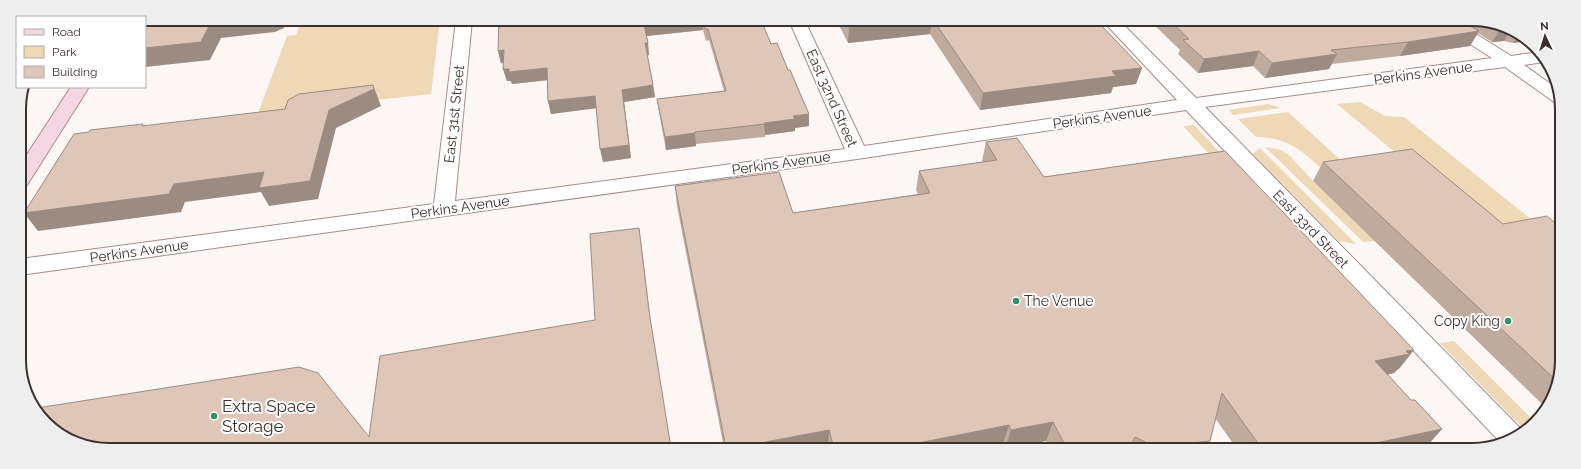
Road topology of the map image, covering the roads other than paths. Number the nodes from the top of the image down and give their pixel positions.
1 (463, 26) edge
2 (800, 26) edge
3 (1116, 26) edge
4 (1452, 26) edge
5 (1537, 58) edge
6 (1509, 62) junction
7 (79, 88) edge
8 (1553, 93) edge
9 (1191, 105) junction
10 (857, 153) junction
11 (26, 171) edge
12 (444, 209) junction
13 (26, 266) edge
14 (1510, 434) edge

1 - 12 street, East 31st Street
2 - 10 street, East 32nd Street
3 - 9 street, East 33rd Street
4 - 6 street
5 - 6 street, Perkins Avenue
6 - 8 street
6 - 9 street, Perkins Avenue
7 - 11 main road
9 - 10 street, Perkins Avenue
9 - 14 street, East 33rd Street
10 - 12 street, Perkins Avenue
12 - 13 street, Perkins Avenue

